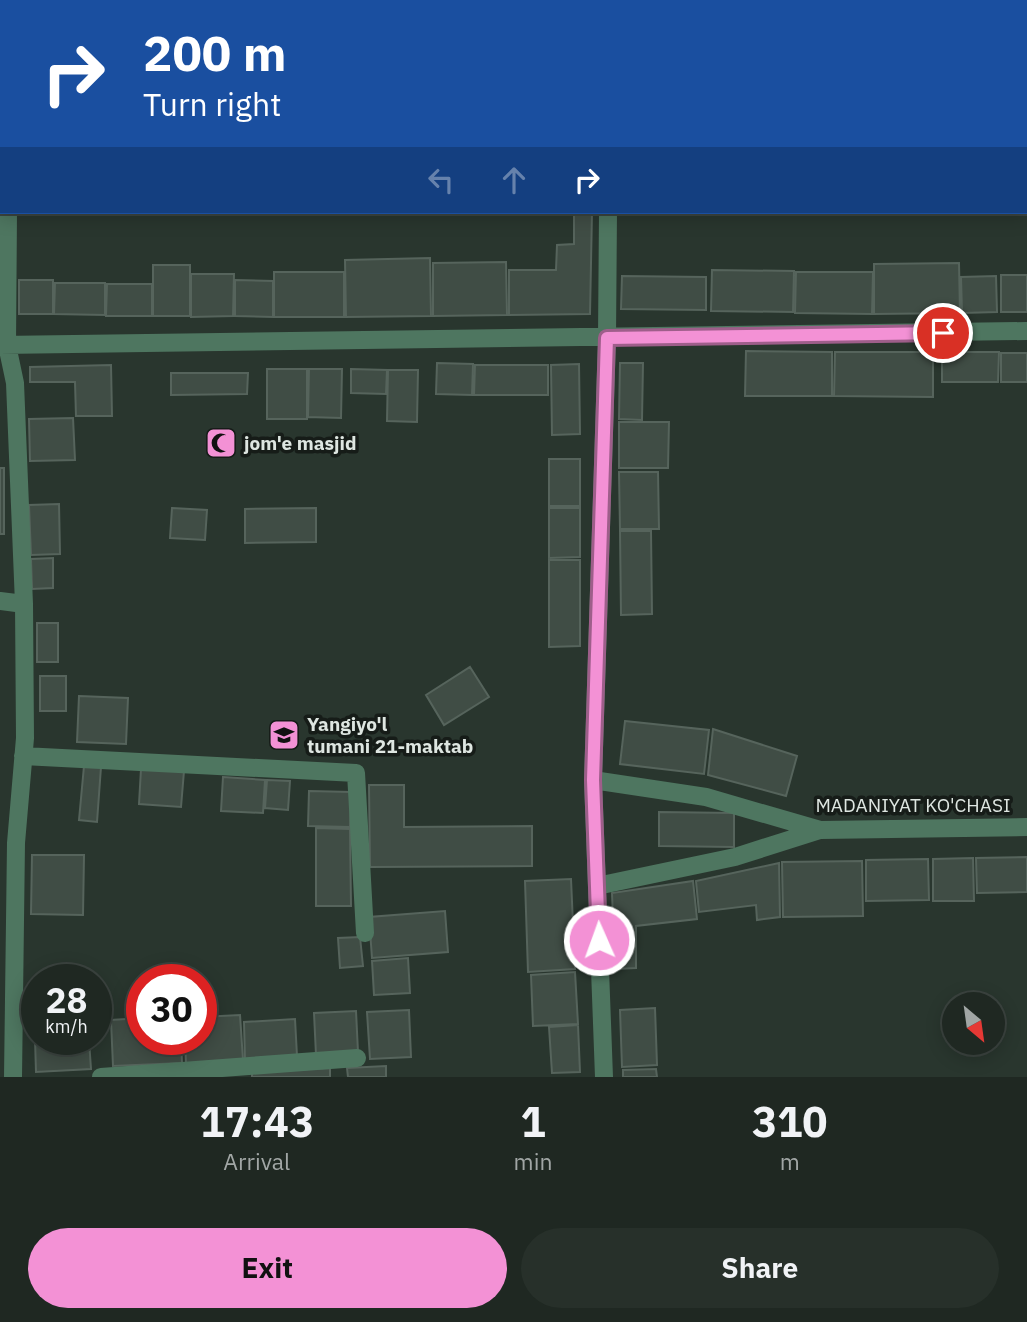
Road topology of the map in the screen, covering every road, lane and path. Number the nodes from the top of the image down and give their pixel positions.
1 (8, 214) edge
2 (608, 214) edge
3 (1027, 331) edge
4 (607, 338) junction
5 (4, 345) edge
6 (0, 601) edge
7 (24, 604) junction
8 (23, 756) junction
9 (593, 780) junction
10 (1027, 827) edge
11 (820, 830) junction
12 (8, 843) edge
13 (597, 886) junction
14 (365, 933) dead end
15 (357, 1058) dead end
16 (13, 1077) edge
17 (101, 1077) edge
18 (604, 1077) edge

1 - 5 street
2 - 4 street
3 - 4 street
4 - 5 street
4 - 9 street
5 - 7 street
6 - 7 street
7 - 8 street
8 - 12 street
8 - 14 street
9 - 11 street, MADANIYAT KO'CHASI
9 - 13 street
10 - 11 street, MADANIYAT KO'CHASI
11 - 13 street
12 - 16 street
13 - 18 street
15 - 17 street

